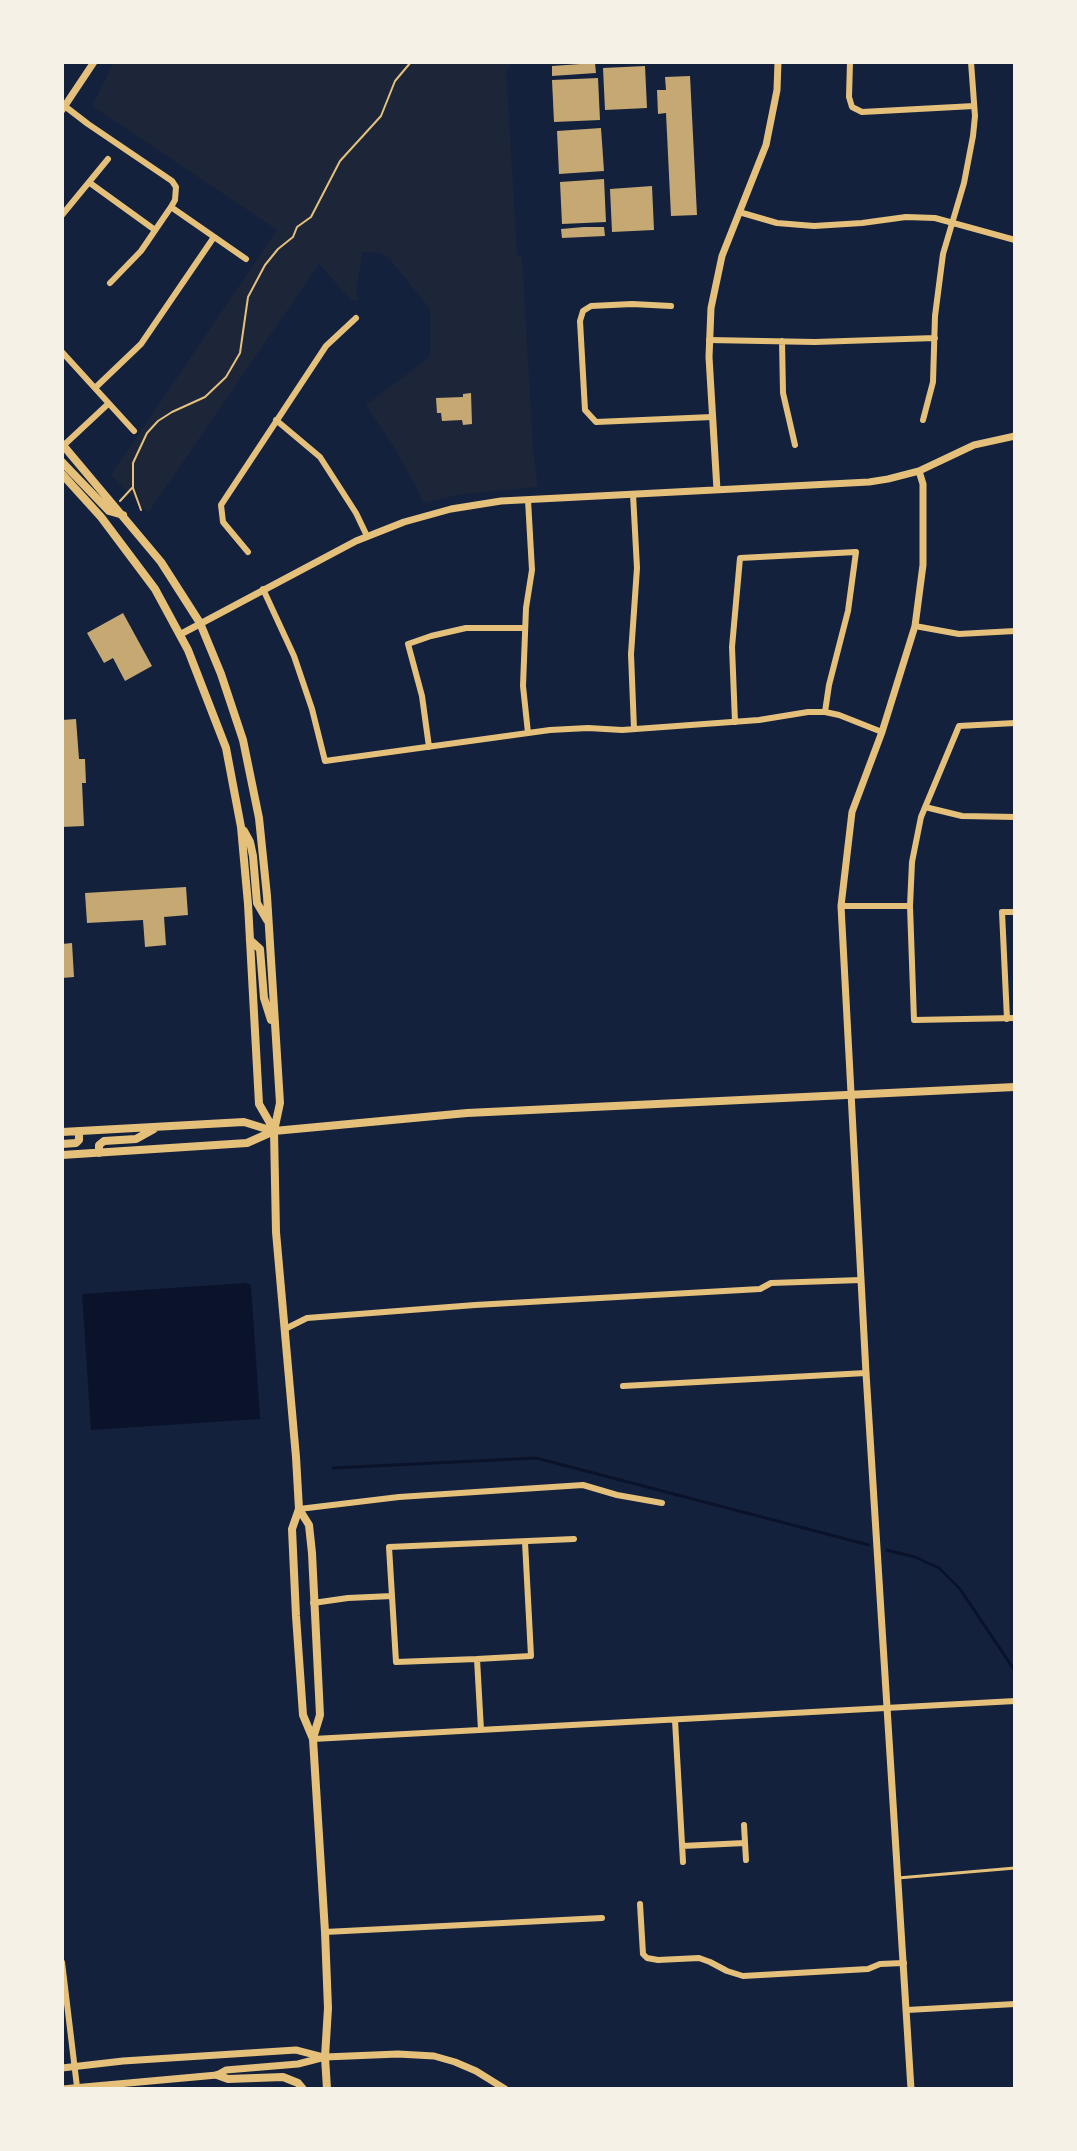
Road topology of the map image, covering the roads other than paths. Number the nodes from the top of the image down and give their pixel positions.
1 (94, 62) edge
2 (778, 62) edge
3 (850, 62) edge
4 (971, 62) edge
5 (974, 106) junction
6 (63, 107) edge
7 (108, 159) dead end
8 (90, 183) junction
9 (171, 207) junction
10 (739, 212) junction
11 (62, 215) edge
12 (952, 222) junction
13 (155, 230) junction
14 (214, 237) junction
15 (1015, 240) edge
16 (246, 259) dead end
17 (110, 283) dead end
18 (671, 306) dead end
19 (356, 318) dead end
20 (935, 338) junction
21 (709, 340) junction
22 (782, 341) junction
23 (62, 352) edge
24 (95, 388) junction
25 (108, 404) junction
26 (712, 417) junction
27 (276, 420) junction
28 (923, 420) dead end
29 (134, 431) dead end
30 (1015, 436) edge
31 (62, 445) edge
32 (795, 445) dead end
33 (62, 462) edge
34 (919, 471) junction
35 (62, 474) edge
36 (717, 490) junction
37 (633, 494) junction
38 (528, 500) junction
39 (123, 515) junction
40 (367, 536) junction
41 (248, 552) dead end
42 (263, 589) junction
43 (200, 623) junction
44 (915, 626) junction
45 (525, 628) junction
46 (1015, 631) edge
47 (181, 634) junction
48 (825, 712) junction
49 (735, 722) junction
50 (1015, 723) edge
51 (634, 729) junction
52 (882, 732) junction
53 (528, 733) junction
54 (429, 747) junction
55 (925, 807) junction
56 (1015, 817) edge
57 (241, 827) junction
58 (841, 906) junction
59 (910, 906) junction
60 (1015, 912) edge
61 (269, 923) junction
62 (250, 940) junction
63 (1011, 1019) edge
64 (275, 1036) junction
65 (1015, 1087) edge
66 (851, 1095) junction
67 (158, 1127) junction
68 (79, 1131) junction
69 (274, 1131) junction
70 (62, 1132) edge
71 (62, 1144) edge
72 (99, 1153) junction
73 (62, 1155) edge
74 (861, 1280) junction
75 (285, 1329) junction
76 (866, 1373) junction
77 (623, 1386) dead end
78 (662, 1503) dead end
79 (299, 1509) junction
80 (574, 1539) dead end
81 (525, 1542) junction
82 (392, 1596) junction
83 (313, 1603) junction
84 (477, 1659) junction
85 (1015, 1701) edge
86 (887, 1709) junction
87 (675, 1720) junction
88 (481, 1730) junction
89 (313, 1739) junction
90 (744, 1825) dead end
91 (745, 1843) junction
92 (682, 1846) junction
93 (746, 1860) dead end
94 (683, 1862) dead end
95 (1015, 1868) edge
96 (898, 1878) junction
97 (640, 1904) dead end
98 (602, 1918) dead end
99 (325, 1932) junction
100 (62, 1962) edge
101 (904, 1963) junction
102 (1015, 2004) edge
103 (907, 2010) junction
104 (325, 2057) junction
105 (75, 2066) junction
106 (62, 2068) edge
107 (217, 2075) junction
108 (77, 2087) junction
109 (62, 2089) edge
110 (303, 2089) edge
111 (327, 2089) edge
112 (505, 2089) edge
113 (911, 2089) edge

1 - 6 street
2 - 10 street
3 - 5 street
4 - 5 street
5 - 12 street
6 - 9 street
7 - 8 street
8 - 11 street
8 - 13 street
9 - 13 street
9 - 14 street
10 - 12 street
10 - 21 street
12 - 15 street
12 - 20 street
13 - 17 street
14 - 16 street
14 - 24 street
18 - 26 street
19 - 27 street
20 - 22 street
20 - 28 street
21 - 22 street
21 - 26 street
22 - 32 street
23 - 24 street
24 - 25 street
25 - 29 street
25 - 31 street
26 - 36 street
27 - 40 street
27 - 41 street
30 - 34 street
31 - 39 main road
33 - 39 main road
34 - 36 street
34 - 44 street
35 - 47 main road
36 - 37 street
37 - 38 street
37 - 51 street
38 - 40 street
38 - 45 street
39 - 43 main road
40 - 42 street
42 - 43 street
42 - 54 street
43 - 47 street
43 - 61 main road
44 - 46 street
44 - 52 street
45 - 53 street
45 - 54 street
47 - 57 main road
48 - 49 street
48 - 49 street
48 - 52 street
49 - 51 street
50 - 55 street
51 - 53 street
52 - 58 street
53 - 54 street
55 - 56 street
55 - 59 street
57 - 61 main road
57 - 62 main road
58 - 59 street
58 - 66 street
59 - 63 street
60 - 63 street
61 - 64 main road
62 - 64 main road
62 - 69 main road
64 - 69 main road
65 - 66 main road
66 - 69 main road
66 - 74 street
67 - 68 main road
67 - 69 main road
67 - 72 main road
68 - 70 main road
68 - 71 main road
69 - 72 main road
69 - 75 main road
72 - 73 main road
74 - 75 street
74 - 76 street
75 - 79 main road
76 - 77 street
76 - 86 street
78 - 79 street
79 - 83 main road
79 - 89 main road
80 - 81 street
81 - 82 street
81 - 84 street
82 - 83 street
82 - 84 street
83 - 89 main road
84 - 88 street
85 - 86 street
86 - 87 street
86 - 96 street
87 - 88 street
87 - 92 street
88 - 89 street
89 - 99 main road
90 - 91 street
91 - 92 street
91 - 93 street
92 - 94 street
95 - 96 lane
96 - 101 street
97 - 101 street
98 - 99 street
99 - 104 main road
100 - 105 street
101 - 103 street
102 - 103 street
103 - 113 street
104 - 105 street
104 - 107 street
104 - 111 main road
104 - 112 street
105 - 106 street
105 - 108 street
107 - 108 street
107 - 110 main road
108 - 109 street

